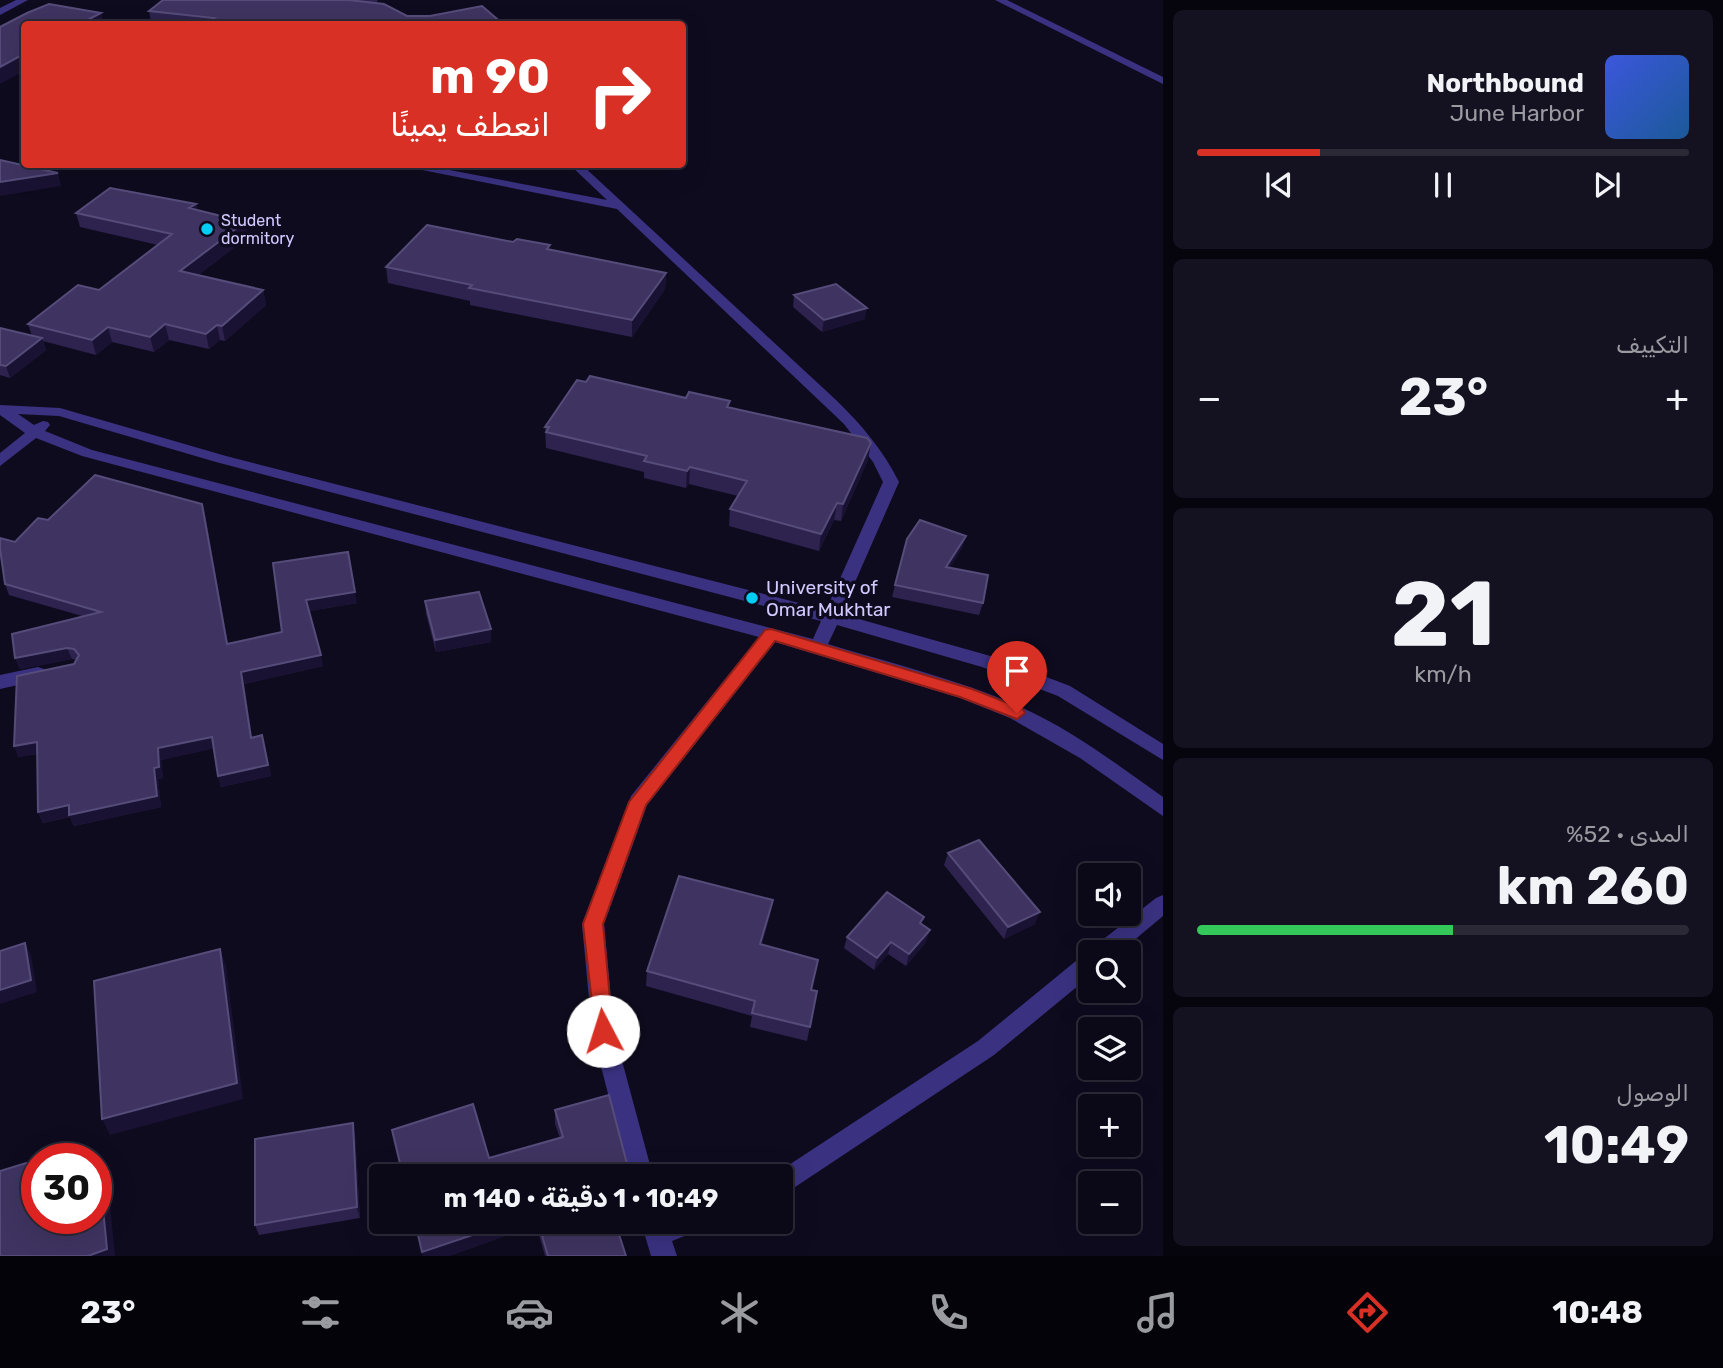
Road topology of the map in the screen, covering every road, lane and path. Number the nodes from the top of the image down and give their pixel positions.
1 (23, 0) edge
2 (1000, 0) edge
3 (1020, 0) edge
4 (0, 12) edge
5 (1163, 70) edge
6 (1163, 81) edge
7 (418, 168) edge
8 (578, 168) edge
9 (620, 206) junction
10 (0, 409) edge
11 (60, 412) junction
12 (34, 432) junction
13 (0, 461) edge
14 (830, 617) junction
15 (771, 634) junction
16 (818, 647) junction
17 (60, 670) edge
18 (0, 682) edge
19 (1163, 753) edge
20 (1163, 808) edge
21 (1163, 904) edge
22 (1119, 940) edge
23 (1078, 973) edge
24 (638, 1164) edge
25 (793, 1176) edge

1 - 4 street
2 - 6 street
3 - 5 street
7 - 9 street
8 - 9 street
9 - 14 street
10 - 11 street
10 - 12 street
11 - 12 street
11 - 14 street
12 - 13 street
12 - 15 street
14 - 16 street
14 - 19 street
15 - 16 street
15 - 24 street
16 - 20 street
17 - 18 street
21 - 22 street
23 - 25 street

